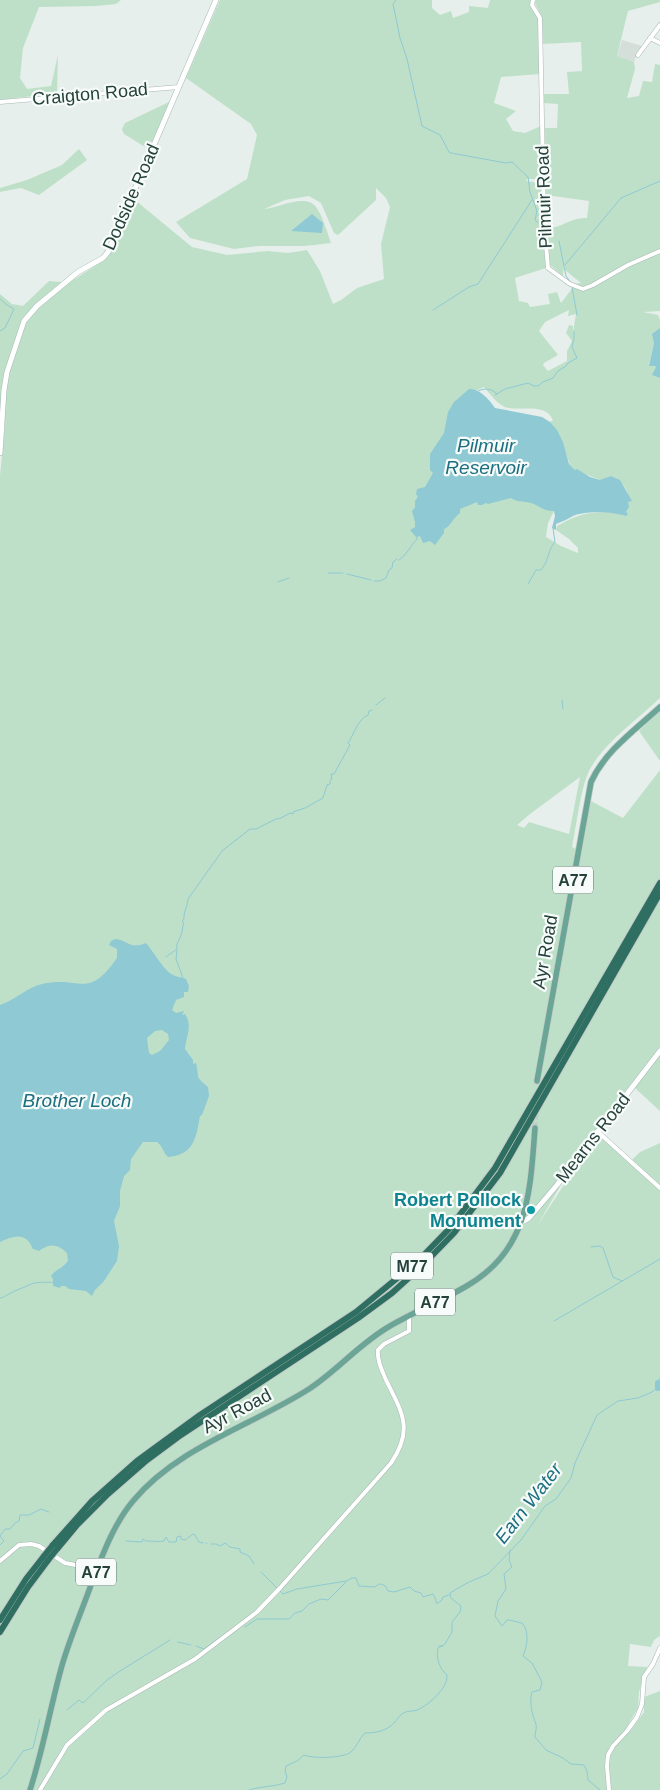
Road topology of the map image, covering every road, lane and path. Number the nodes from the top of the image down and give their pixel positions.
1 (216, 0) edge
2 (532, 0) edge
3 (660, 25) edge
4 (650, 38) junction
5 (660, 43) edge
6 (638, 55) dead end
7 (180, 86) junction
8 (0, 102) edge
9 (660, 251) edge
10 (0, 453) edge
11 (660, 706) edge
12 (660, 883) edge
13 (660, 893) edge
14 (660, 1050) edge
15 (537, 1081) dead end
16 (535, 1128) tunnel mouth
17 (597, 1131) junction
18 (660, 1188) edge
19 (522, 1222) junction
20 (409, 1315) junction
21 (54, 1548) junction
22 (46, 1557) junction
23 (0, 1561) edge
24 (97, 1569) junction
25 (0, 1620) edge
26 (0, 1632) edge
27 (660, 1648) edge
28 (30, 1790) edge
29 (40, 1790) edge
30 (609, 1790) edge

1 - 7 main road, Dodside Road
2 - 9 street, Pilmuir Road
3 - 4 street
4 - 5 street
4 - 6 street
7 - 8 street, Craigton Road
7 - 10 main road, Dodside Road
11 - 15 main road, Ayr Road / A77
12 - 21 highway, M77
13 - 21 highway, M77
14 - 17 main road, Mearns Road
16 - 19 main road, Ayr Road / A77
17 - 18 street
17 - 19 main road, Mearns Road
19 - 20 main road, Ayr Road / A77
20 - 24 main road, Ayr Road / A77
20 - 29 street
21 - 22 highway, M77, bridge
22 - 25 highway, M77
22 - 26 highway, M77
23 - 24 street
24 - 28 main road, Ayr Road / A77
27 - 30 street

